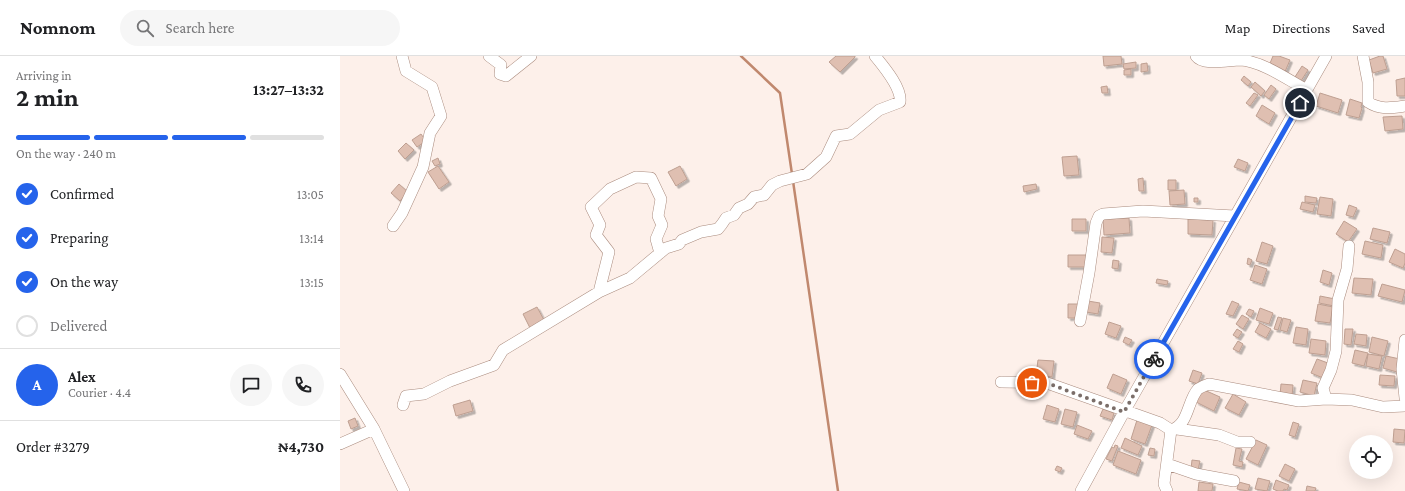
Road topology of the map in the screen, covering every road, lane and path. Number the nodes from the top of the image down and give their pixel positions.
1 (402, 56) edge
2 (490, 56) edge
3 (530, 56) edge
4 (875, 56) edge
5 (1196, 56) edge
6 (1326, 56) edge
7 (1363, 56) edge
8 (1307, 90) junction
9 (1405, 106) edge
10 (1235, 216) junction
11 (393, 226) dead end
12 (1349, 246) dead end
13 (660, 253) junction
14 (599, 292) junction
15 (1080, 320) dead end
16 (1405, 340) edge
17 (340, 374) edge
18 (1002, 382) dead end
19 (1405, 398) edge
20 (1326, 399) junction
21 (403, 405) dead end
22 (1405, 406) edge
23 (1124, 412) junction
24 (374, 429) junction
25 (1174, 429) junction
26 (1250, 442) dead end
27 (340, 444) edge
28 (1166, 464) junction
29 (1234, 481) dead end
30 (404, 491) edge
31 (1081, 491) edge
32 (1167, 491) edge

1 - 11 street
2 - 3 street
4 - 13 street
5 - 8 street
6 - 8 street
7 - 9 street
8 - 10 street
10 - 15 street
10 - 23 street
12 - 20 street
13 - 14 street
13 - 14 street
14 - 21 street
16 - 19 street
17 - 24 street
18 - 23 street
20 - 22 street
20 - 25 street
23 - 25 street
23 - 31 street
24 - 27 street
24 - 30 street
25 - 26 street
25 - 28 street
28 - 29 street
28 - 32 street

